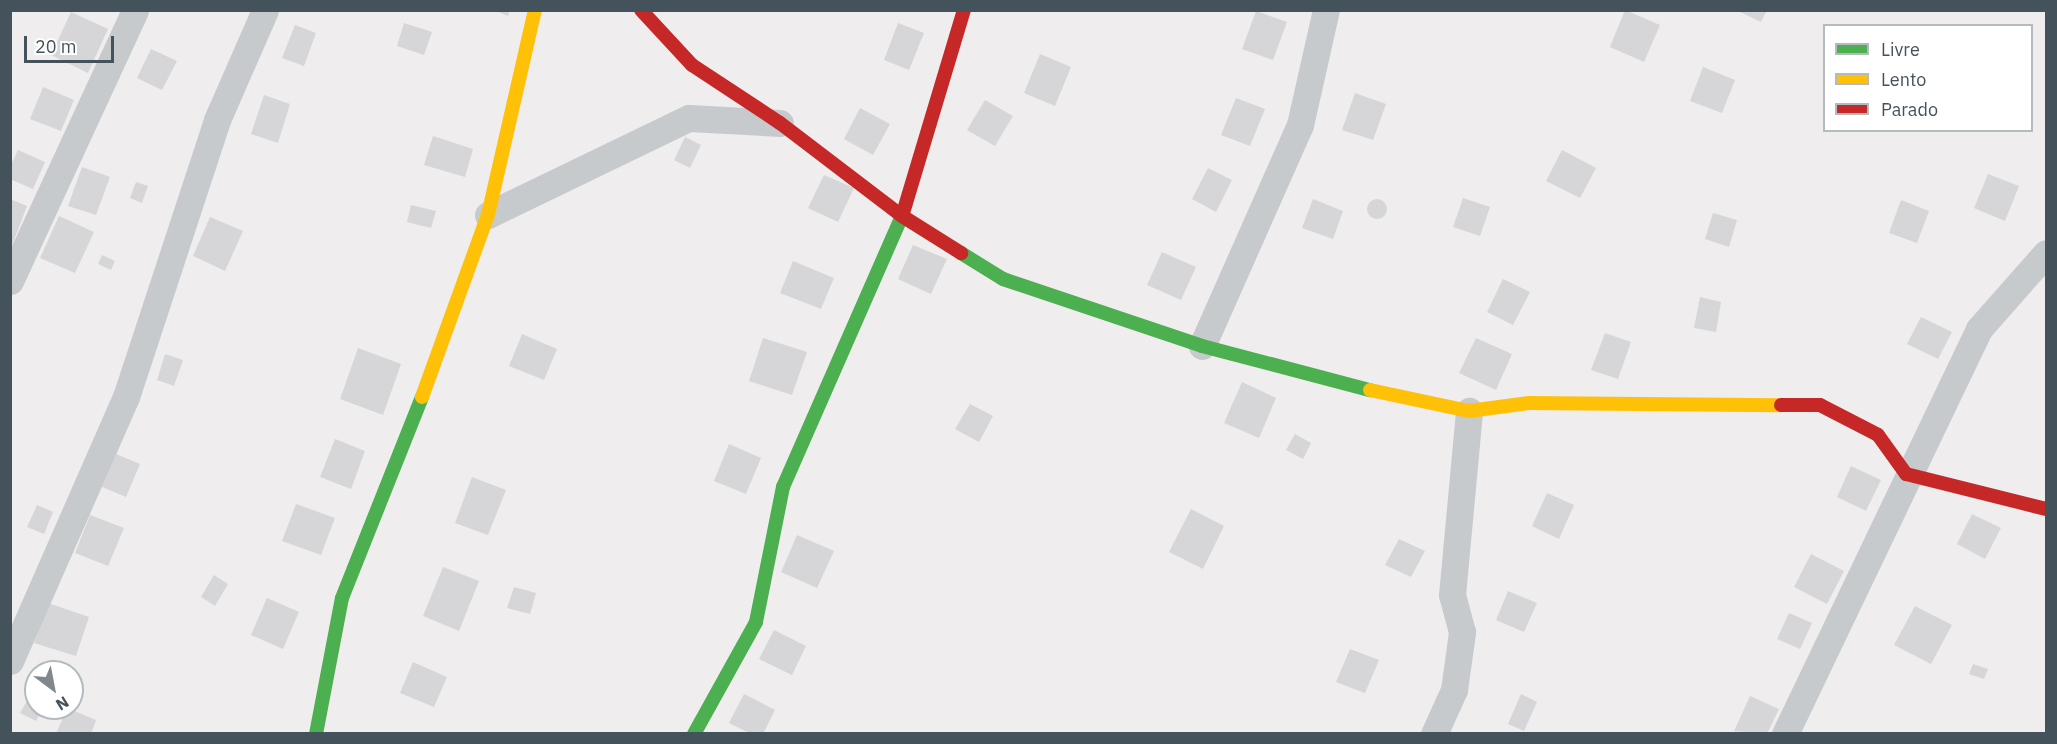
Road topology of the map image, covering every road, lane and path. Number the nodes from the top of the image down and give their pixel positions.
1 (135, 10) edge
2 (265, 10) edge
3 (535, 10) edge
4 (641, 10) edge
5 (964, 10) edge
6 (1326, 10) edge
7 (780, 123) junction
8 (488, 215) junction
9 (902, 216) junction
10 (2046, 253) edge
11 (10, 281) edge
12 (1202, 346) junction
13 (1469, 411) junction
14 (1906, 474) junction
15 (2046, 509) edge
16 (10, 661) edge
17 (316, 734) edge
18 (693, 734) edge
19 (1434, 734) edge
20 (1785, 734) edge

1 - 11 street
2 - 16 street
3 - 8 street
4 - 7 street
5 - 9 street
6 - 12 street
7 - 8 street
7 - 9 street
8 - 17 street
9 - 12 street
9 - 18 street
10 - 14 street
12 - 13 street
13 - 14 street
13 - 19 street
14 - 15 street
14 - 20 street

